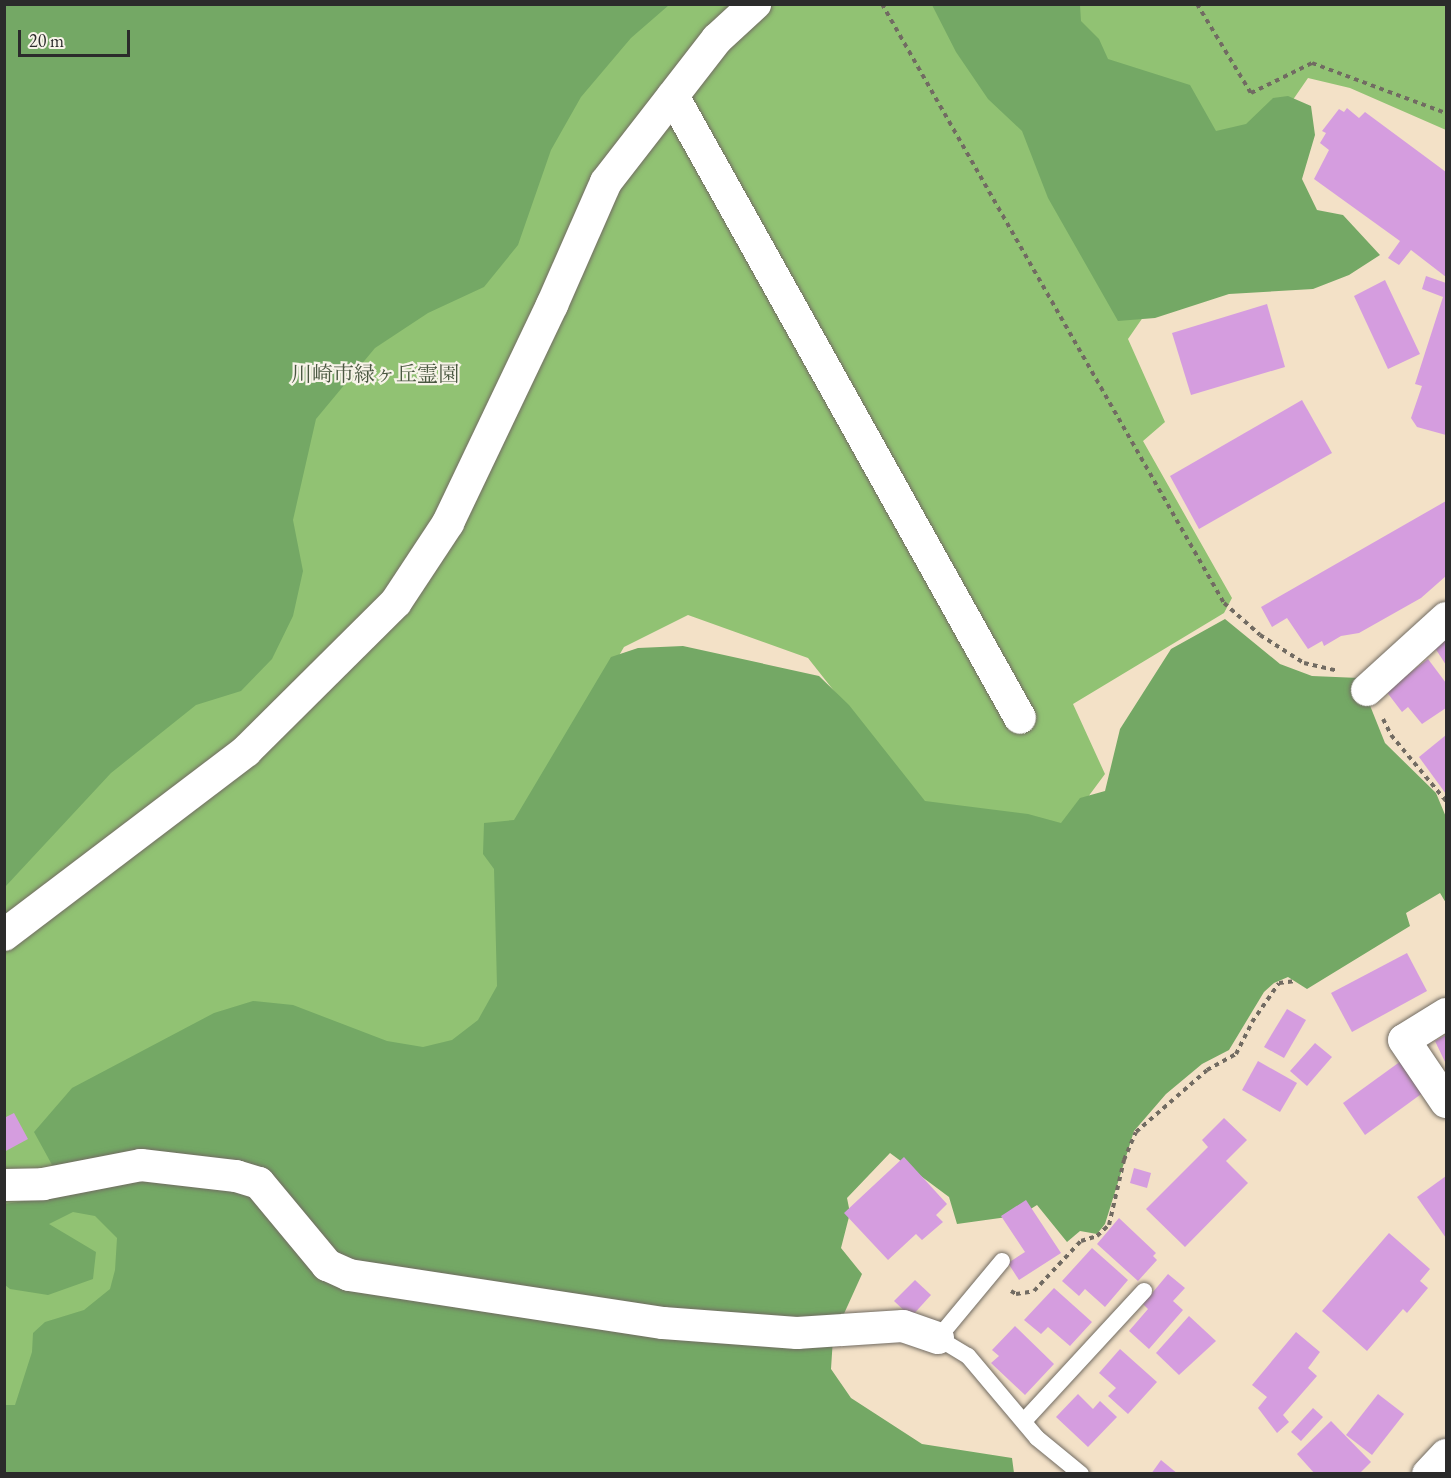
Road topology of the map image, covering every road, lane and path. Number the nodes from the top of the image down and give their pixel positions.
1 (755, 4) edge
2 (882, 4) edge
3 (1197, 4) edge
4 (673, 96) junction
5 (1446, 113) edge
6 (1446, 618) edge
7 (1371, 686) junction
8 (1020, 717) dead end
9 (1446, 801) edge
10 (4, 935) edge
11 (1296, 981) dead end
12 (1446, 1014) edge
13 (1446, 1102) edge
14 (4, 1185) edge
15 (1002, 1261) dead end
16 (988, 1275) junction
17 (1144, 1291) dead end
18 (938, 1338) junction
19 (1024, 1421) junction
20 (1446, 1455) edge
21 (1081, 1473) edge
22 (1428, 1473) edge

1 - 4 street
2 - 7 path
3 - 5 path
4 - 8 street
4 - 10 street
6 - 7 street
7 - 9 path
11 - 16 path
12 - 13 street
14 - 18 street
15 - 16 lane
16 - 18 lane
17 - 19 lane
18 - 19 lane
19 - 21 lane
20 - 22 street

